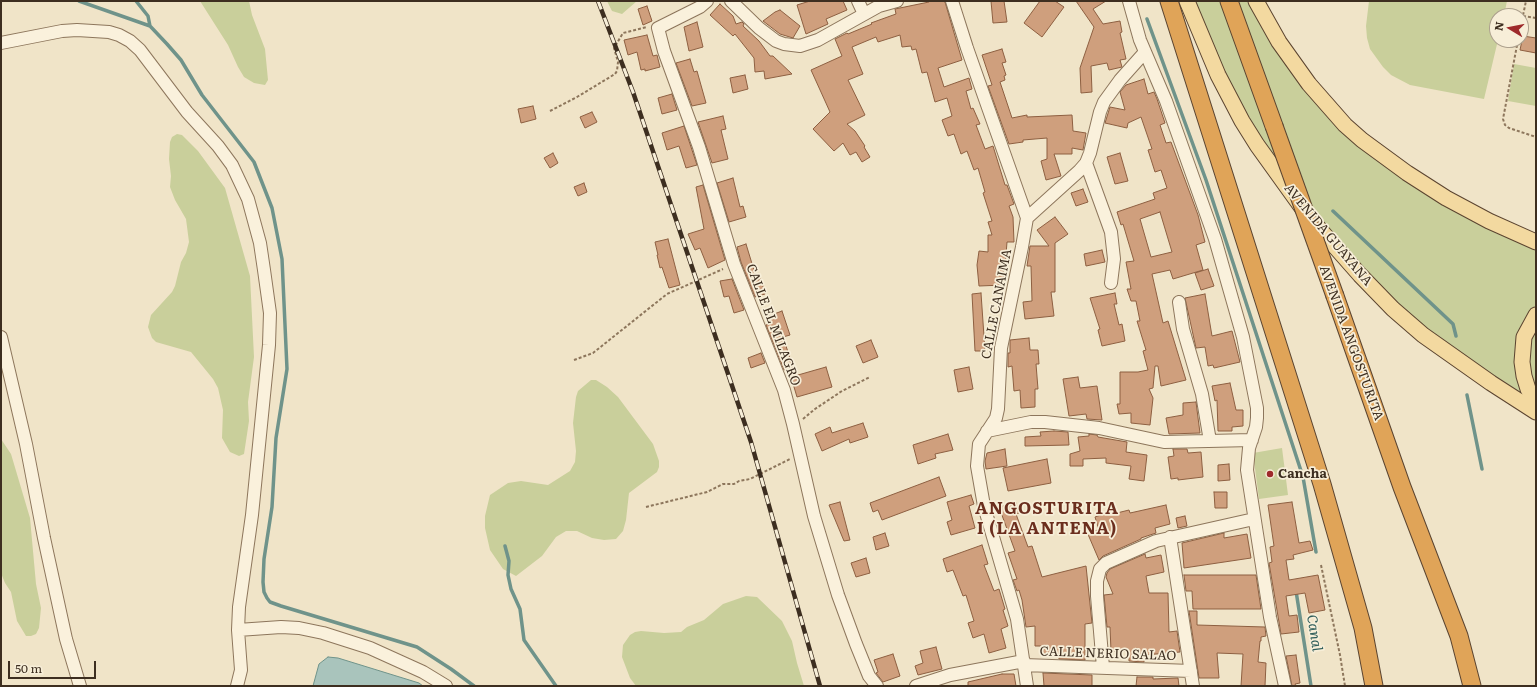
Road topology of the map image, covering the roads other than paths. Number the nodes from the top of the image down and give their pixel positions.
1 (707, 1) edge
2 (731, 1) edge
3 (858, 1) edge
4 (897, 1) edge
5 (952, 1) edge
6 (1129, 1) edge
7 (1162, 1) edge
8 (1169, 1) edge
9 (1187, 1) edge
10 (1230, 1) edge
11 (1256, 1) edge
12 (864, 14) junction
13 (1178, 32) junction
14 (1, 43) edge
15 (1145, 52) junction
16 (1086, 163) junction
17 (1027, 218) junction
18 (1536, 242) edge
19 (1111, 283) dead end
20 (1179, 302) dead end
21 (1536, 315) edge
22 (1, 337) edge
23 (1536, 401) edge
24 (1536, 412) edge
25 (987, 431) junction
26 (1252, 440) junction
27 (1210, 441) junction
28 (1254, 519) junction
29 (1170, 537) junction
30 (238, 630) junction
31 (1024, 663) junction
32 (1103, 667) junction
33 (1190, 671) junction
34 (80, 686) edge
35 (237, 686) edge
36 (446, 686) edge
37 (877, 686) edge
38 (916, 686) edge
39 (1027, 686) edge
40 (1193, 686) edge
41 (1285, 686) edge
42 (1374, 686) edge
43 (1472, 686) edge

1 - 37 street, CALLE EL MILAGRO
2 - 12 street
3 - 12 street
4 - 12 street
5 - 17 street, CALLE CANAIMA
6 - 15 street
7 - 13 highway
8 - 13 highway
9 - 24 main road, AVENIDA GUAYANA
10 - 43 highway, AVENIDA ANGOSTURITA, bridge
11 - 18 main road
13 - 42 highway
14 - 30 street
15 - 16 street
15 - 26 street
16 - 17 street
16 - 19 street
17 - 25 street, CALLE CANAIMA
20 - 27 street
21 - 23 main road
22 - 34 street
25 - 27 street
25 - 31 street, CALLE CANAIMA
26 - 27 street
26 - 28 street
28 - 29 street
28 - 41 street
29 - 32 street
29 - 33 street
30 - 35 street
30 - 36 street
31 - 32 street, CALLE NERIO SALAO
31 - 38 street, CALLE NERIO SALAO
31 - 39 street, CALLE CANAIMA
32 - 33 street, CALLE NERIO SALAO
33 - 40 street

